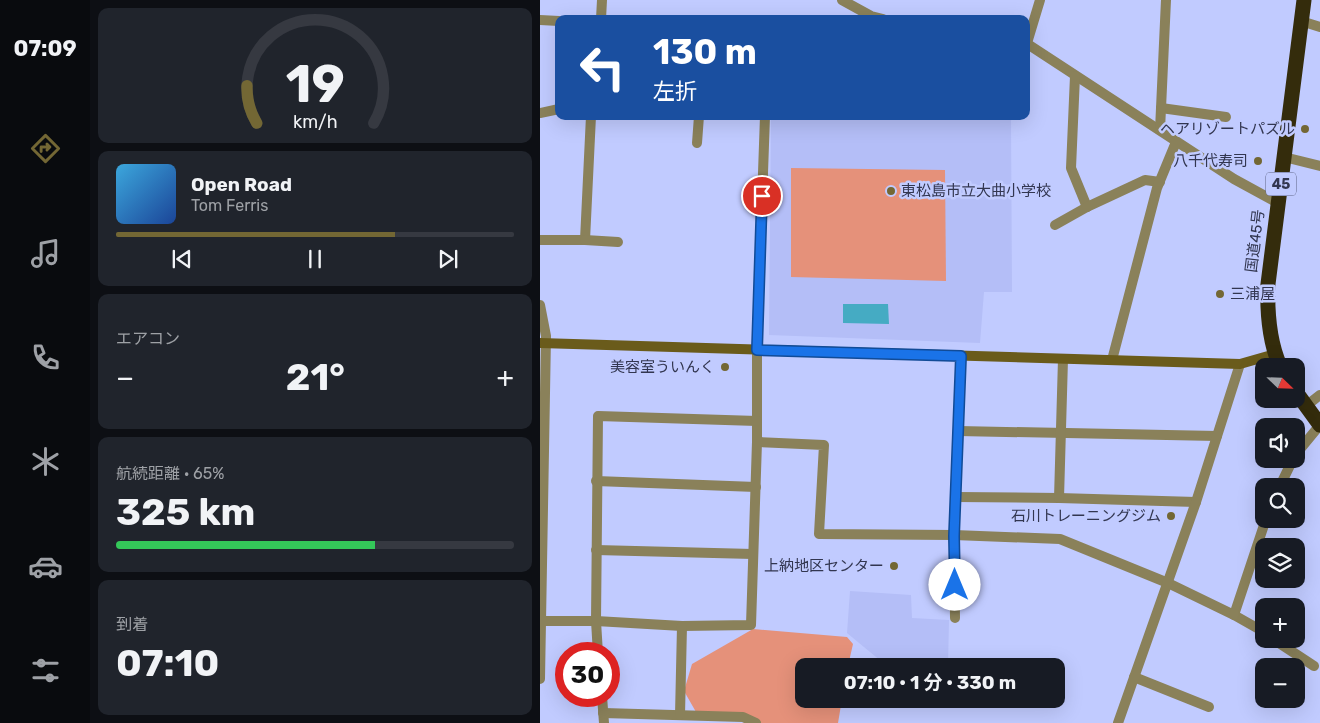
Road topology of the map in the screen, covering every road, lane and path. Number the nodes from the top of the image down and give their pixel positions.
1 (602, 0) edge
2 (842, 0) edge
3 (1040, 0) edge
4 (1166, 0) edge
5 (1304, 0) edge
6 (601, 15) edge
7 (867, 15) edge
8 (540, 20) edge
9 (555, 21) edge
10 (1301, 21) junction
11 (1320, 27) edge
12 (1030, 33) edge
13 (1030, 45) edge
14 (1075, 76) junction
15 (1161, 108) junction
16 (555, 110) edge
17 (540, 113) edge
18 (1226, 117) dead end
19 (591, 120) edge
20 (699, 120) edge
21 (765, 120) edge
22 (1160, 130) junction
23 (1176, 142) junction
24 (697, 143) dead end
25 (1284, 157) junction
26 (1320, 166) edge
27 (1160, 182) junction
28 (1278, 203) junction
29 (1087, 207) junction
30 (1055, 224) dead end
31 (540, 240) edge
32 (585, 240) junction
33 (618, 242) dead end
34 (540, 306) edge
35 (543, 343) edge
36 (757, 350) junction
37 (961, 356) junction
38 (1277, 358) edge
39 (1063, 359) junction
40 (1112, 360) junction
41 (1255, 362) edge
42 (1240, 364) junction
43 (1320, 396) edge
44 (1306, 406) joint
45 (757, 421) junction
46 (1320, 425) edge
47 (958, 431) junction
48 (1061, 433) junction
49 (1217, 436) junction
50 (757, 442) junction
51 (1305, 443) edge
52 (596, 481) junction
53 (756, 487) junction
54 (956, 497) junction
55 (1059, 498) junction
56 (1196, 502) junction
57 (1263, 528) edge
58 (954, 536) junction
59 (596, 550) junction
60 (753, 554) junction
61 (1168, 583) junction
62 (1234, 615) junction
63 (955, 618) dead end
64 (542, 621) junction
65 (596, 621) junction
66 (682, 626) junction
67 (1255, 627) edge
68 (597, 642) edge
69 (1287, 648) edge
70 (1314, 666) dead end
71 (1134, 678) junction
72 (540, 679) edge
73 (1209, 707) dead end
74 (680, 715) junction
75 (604, 718) edge
76 (756, 723) edge
77 (1118, 723) edge

1 - 6 street
2 - 7 street
3 - 12 street
4 - 15 street
5 - 10 highway, 国道45号 / 45
8 - 9 street
10 - 11 street
10 - 25 highway, 国道45号 / 45
13 - 14 street
14 - 22 street
14 - 29 street
15 - 18 street
15 - 22 street
16 - 17 street
19 - 32 street
20 - 24 street
21 - 36 street
22 - 23 street
23 - 27 street
23 - 28 street
25 - 26 street
25 - 28 highway, 国道45号 / 45
27 - 29 street
27 - 40 street
28 - 38 highway, 国道45号 / 45
29 - 30 street
31 - 32 street
32 - 33 street
34 - 35 street
35 - 36 street
35 - 64 street
36 - 37 street
36 - 45 street
37 - 39 street
37 - 47 street
39 - 40 street
39 - 48 street
40 - 42 street
41 - 42 street
42 - 49 street
43 - 44 street
44 - 46 highway
45 - 50 street
45 - 52 street
46 - 51 street
47 - 48 street
47 - 54 street
48 - 49 street
48 - 55 street
49 - 56 street
50 - 53 street
50 - 58 street
52 - 53 street
52 - 59 street
53 - 60 street
54 - 55 street
54 - 58 street
55 - 56 street
56 - 61 street
57 - 62 street
58 - 61 street
58 - 63 street
59 - 60 street
59 - 65 street
60 - 66 street
61 - 62 street
61 - 71 street
62 - 67 street
64 - 65 street
64 - 72 street
65 - 66 street
65 - 68 street
66 - 74 street
69 - 70 street
71 - 73 street
71 - 77 street
74 - 75 street
74 - 76 street

